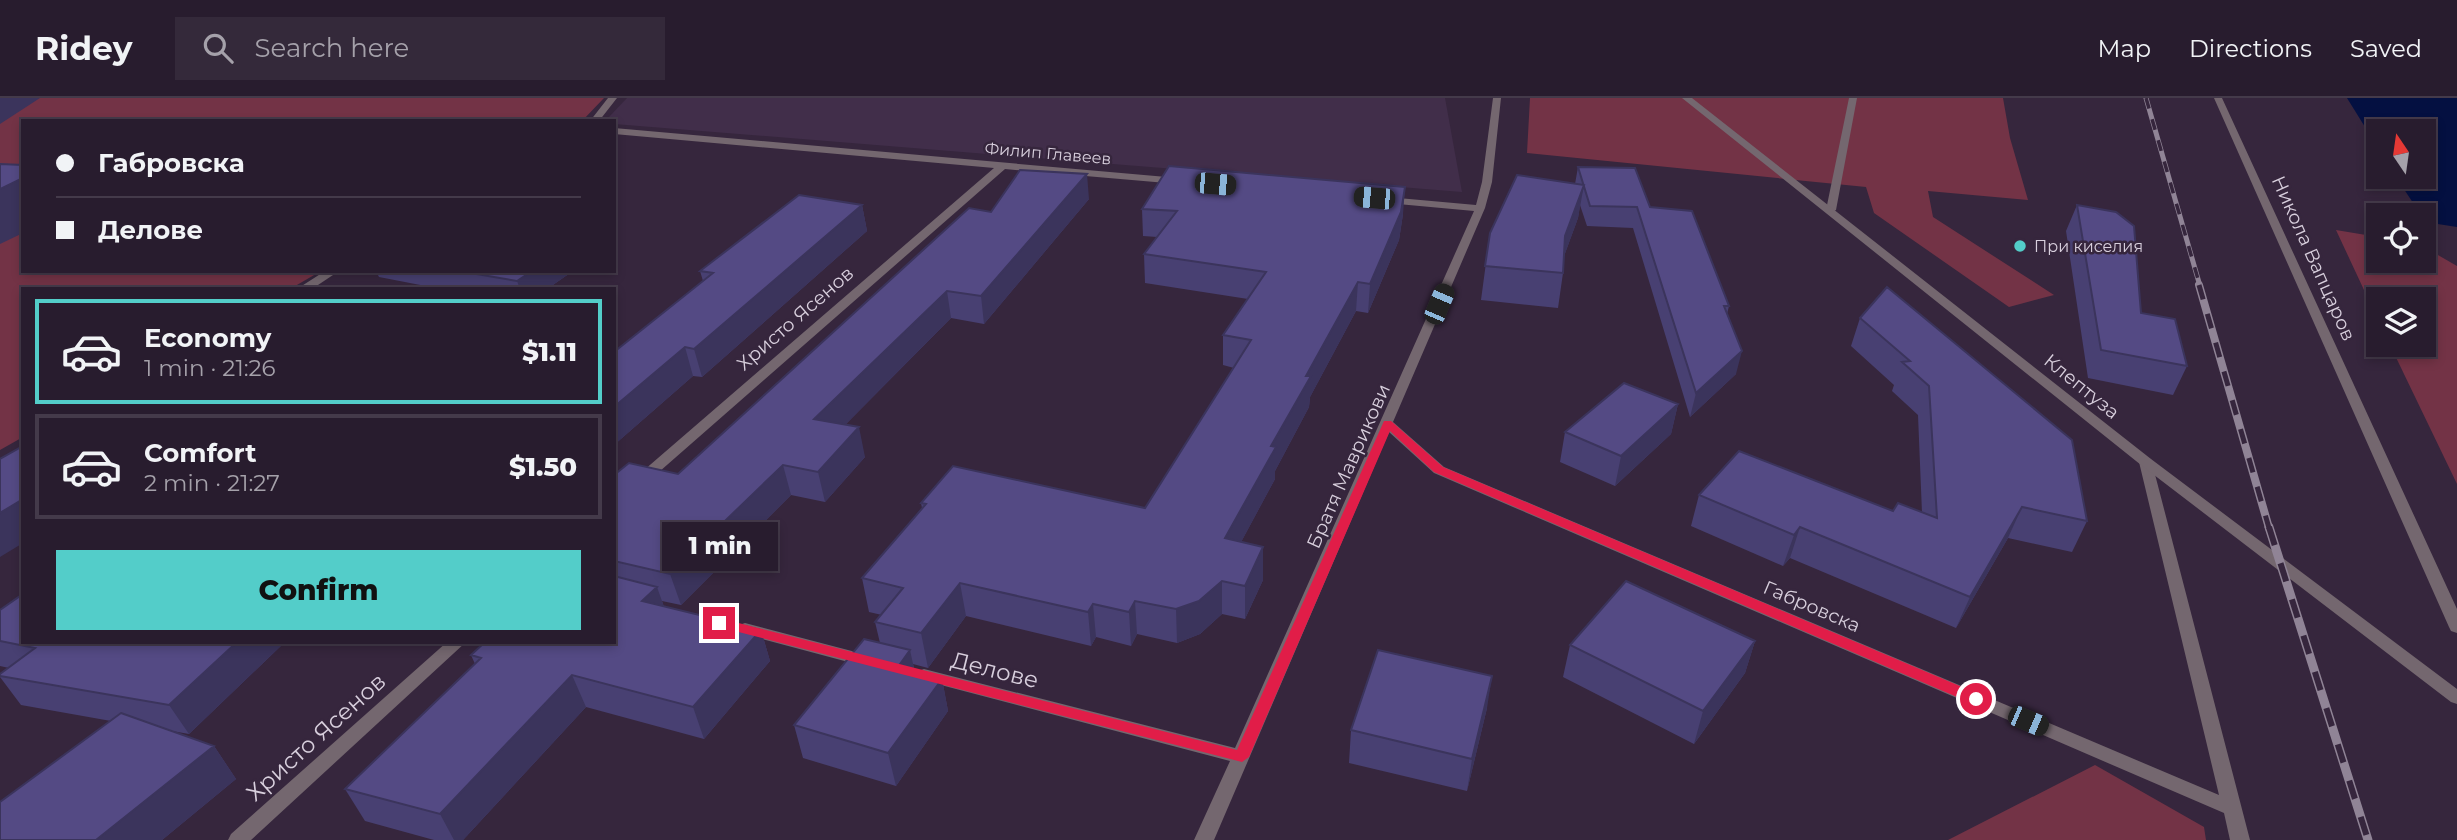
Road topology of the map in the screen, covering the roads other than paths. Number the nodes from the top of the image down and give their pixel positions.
1 (613, 98) edge
2 (1497, 98) edge
3 (1686, 98) edge
4 (1853, 98) edge
5 (2218, 98) edge
6 (596, 119) edge
7 (616, 131) edge
8 (1003, 165) junction
9 (1194, 182) edge
10 (1371, 198) edge
11 (1480, 208) junction
12 (1831, 211) junction
13 (331, 273) edge
14 (306, 287) edge
15 (1388, 424) junction
16 (2146, 462) junction
17 (616, 502) edge
18 (734, 627) edge
19 (2457, 628) edge
20 (456, 644) edge
21 (881, 664) edge
22 (908, 671) edge
23 (2457, 698) edge
24 (1242, 757) junction
25 (2232, 808) junction
26 (238, 840) edge
27 (1205, 840) edge
28 (2240, 840) edge

1 - 6 street
2 - 11 street, Братя Маврикови
3 - 12 street, Клептуза
4 - 12 street
5 - 19 street, Никола Вапцаров
7 - 8 street, Филип Главеев
8 - 9 street, Филип Главеев
8 - 17 street, Христо Ясенов
10 - 11 street
11 - 15 street, Братя Маврикови
12 - 16 street, Клептуза
13 - 14 street
15 - 24 street, Братя Маврикови
15 - 25 street, Габровска
16 - 23 street, Клептуза
16 - 25 street
18 - 21 street
20 - 26 street, Христо Ясенов
22 - 24 street, Делове
24 - 27 street, Братя Маврикови
25 - 28 street

